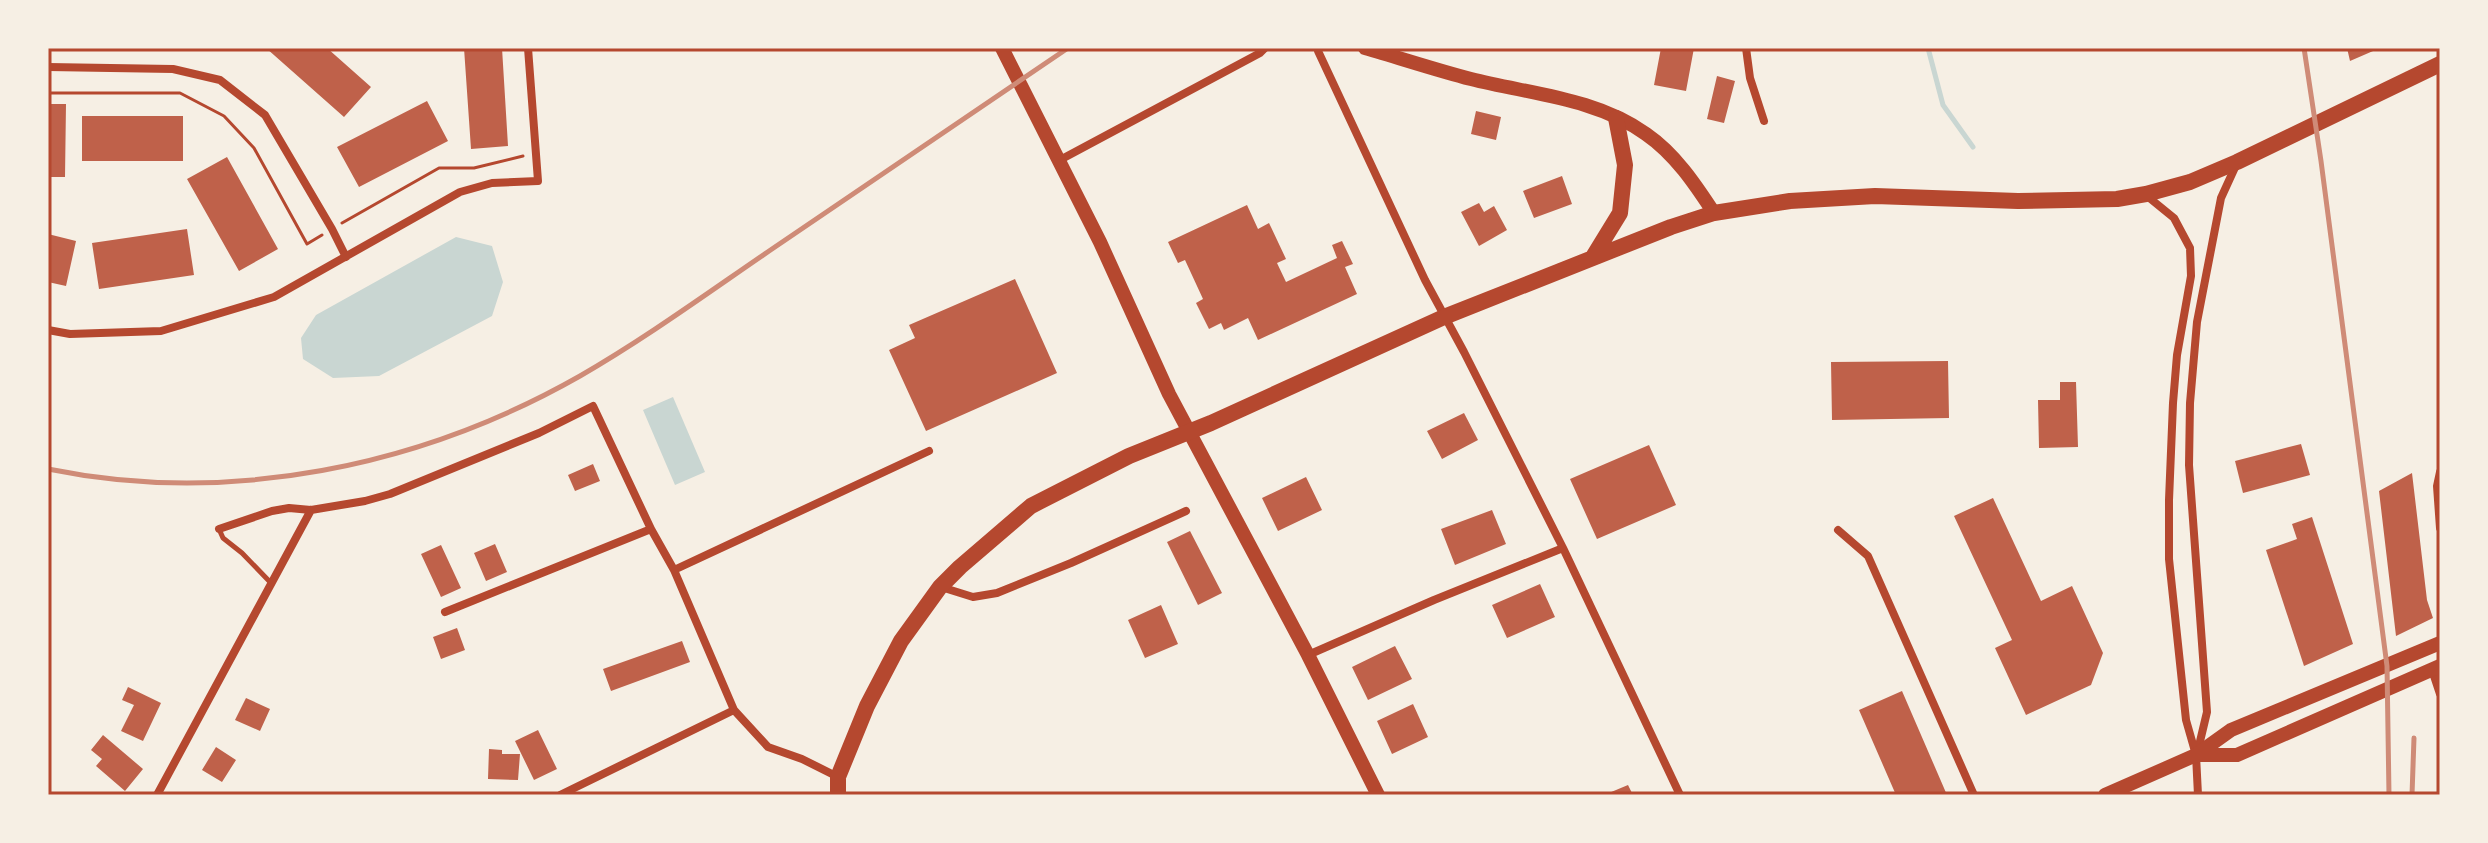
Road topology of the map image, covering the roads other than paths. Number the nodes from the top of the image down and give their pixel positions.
1 (528, 48) edge
2 (1002, 48) edge
3 (1265, 48) edge
4 (1318, 48) edge
5 (1365, 48) edge
6 (1746, 48) edge
7 (2440, 64) edge
8 (48, 67) edge
9 (1616, 118) junction
10 (1764, 121) dead end
11 (1058, 161) junction
12 (2237, 162) junction
13 (2146, 194) junction
14 (1714, 213) junction
15 (346, 257) junction
16 (1593, 257) junction
17 (1444, 317) junction
18 (48, 330) edge
19 (1190, 432) junction
20 (929, 451) dead end
21 (2440, 472) edge
22 (311, 510) junction
23 (1186, 511) dead end
24 (2440, 528) edge
25 (219, 529) joint
26 (651, 529) junction
27 (1838, 530) dead end
28 (1563, 548) junction
29 (674, 570) junction
30 (271, 583) junction
31 (940, 587) junction
32 (445, 612) dead end
33 (2440, 643) edge
34 (1308, 655) junction
35 (2436, 668) edge
36 (2440, 694) edge
37 (734, 710) junction
38 (2196, 755) junction
39 (838, 777) junction
40 (157, 795) edge
41 (560, 795) edge
42 (838, 795) edge
43 (1378, 795) edge
44 (1680, 795) edge
45 (1974, 795) edge
46 (2105, 795) edge
47 (2198, 795) edge

1 - 15 street
2 - 11 street
3 - 11 street
4 - 17 street
5 - 9 street
6 - 10 street
7 - 12 main road
8 - 15 street
9 - 14 street
9 - 16 main road
11 - 19 street
12 - 13 main road
12 - 38 street
13 - 14 main road
13 - 38 street
14 - 16 main road
15 - 18 street
16 - 17 main road
17 - 19 main road
17 - 28 street
19 - 31 main road
19 - 34 street
20 - 29 street
21 - 24 street
22 - 25 street
22 - 26 street
22 - 30 street
23 - 31 street
25 - 30 lane
26 - 29 street
26 - 32 street
27 - 45 street
28 - 34 street
28 - 44 street
29 - 37 street
30 - 40 street
31 - 39 main road
33 - 38 street
34 - 43 street
35 - 36 street
35 - 38 street
37 - 39 street
37 - 41 street
38 - 46 street
38 - 47 street
39 - 42 main road

